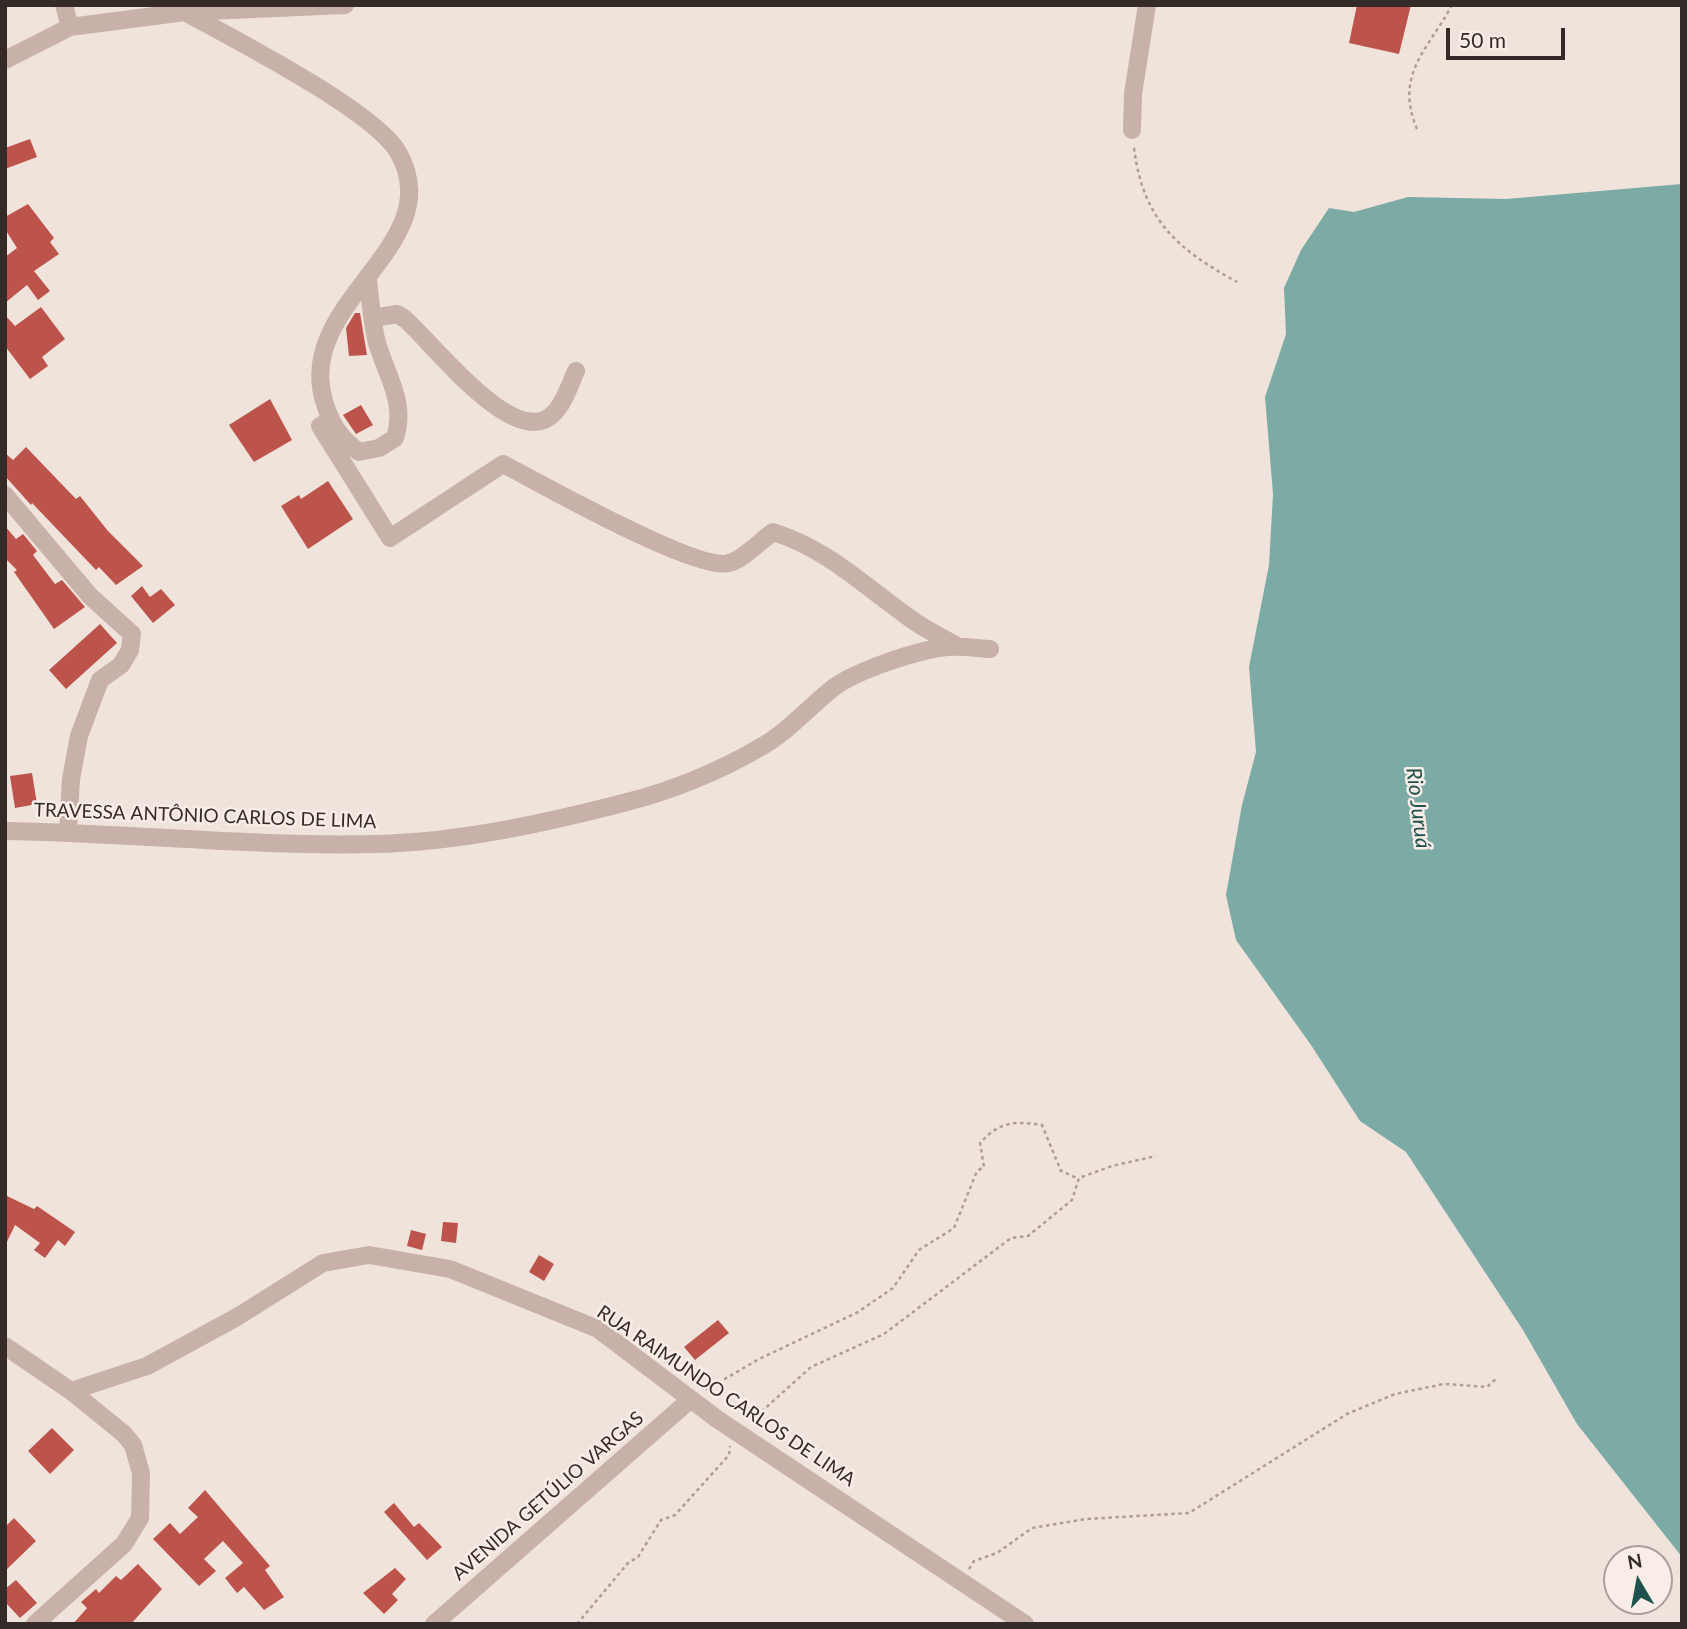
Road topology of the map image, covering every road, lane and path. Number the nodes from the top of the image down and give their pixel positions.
1 (64, 5) edge
2 (345, 5) edge
3 (1147, 5) edge
4 (1452, 5) edge
5 (185, 12) junction
6 (70, 27) junction
7 (5, 60) edge
8 (1417, 128) dead end
9 (1132, 130) joint
10 (368, 280) junction
11 (1237, 282) dead end
12 (373, 318) junction
13 (576, 371) dead end
14 (330, 420) junction
15 (5, 495) edge
16 (959, 647) junction
17 (990, 649) dead end
18 (5, 831) edge
19 (68, 832) junction
20 (1156, 1156) dead end
21 (1079, 1178) junction
22 (5, 1346) edge
23 (1497, 1377) dead end
24 (71, 1391) junction
25 (691, 1399) junction
26 (737, 1431) junction
27 (963, 1581) junction
28 (35, 1624) edge
29 (434, 1624) edge
30 (576, 1624) edge
31 (1025, 1624) edge

1 - 6 street
2 - 5 street
3 - 9 street
4 - 8 path
5 - 6 street
5 - 10 street
6 - 7 street
9 - 11 path
10 - 12 street
10 - 14 street
12 - 13 street
12 - 14 street
14 - 16 street
15 - 19 street
16 - 17 street, TRAVESSA ANTÔNIO CARLOS DE LIMA
16 - 19 street, TRAVESSA ANTÔNIO CARLOS DE LIMA
18 - 19 street, TRAVESSA ANTÔNIO CARLOS DE LIMA
20 - 21 path
21 - 25 path
21 - 26 path
22 - 24 street
23 - 27 path
24 - 25 street, RUA RAIMUNDO CARLOS DE LIMA
24 - 28 street
25 - 26 street, RUA RAIMUNDO CARLOS DE LIMA
25 - 29 street, AVENIDA GETÚLIO VARGAS
26 - 27 street, RUA RAIMUNDO CARLOS DE LIMA
26 - 30 path
27 - 31 street, RUA RAIMUNDO CARLOS DE LIMA

